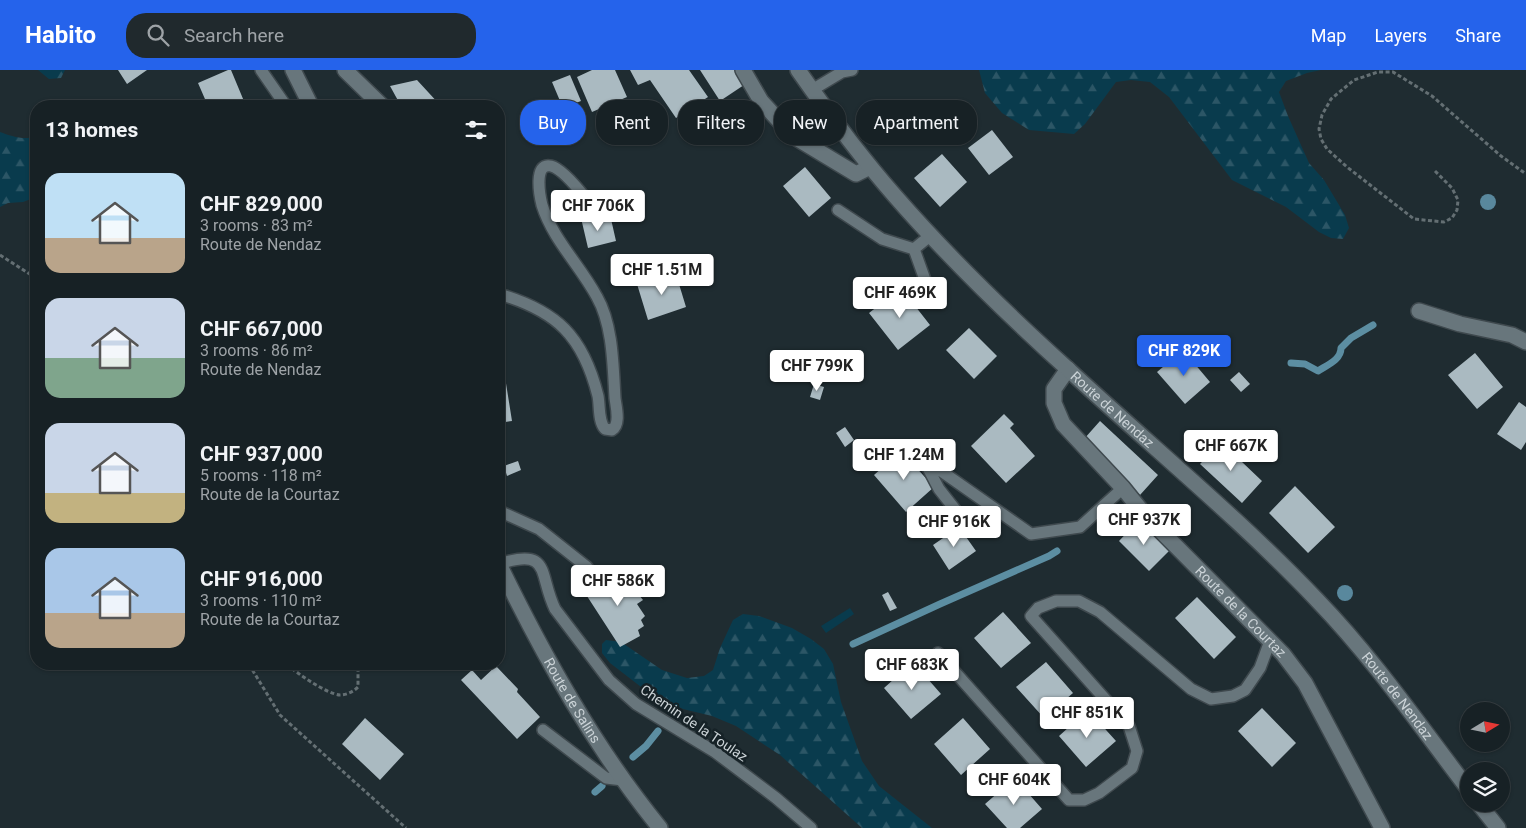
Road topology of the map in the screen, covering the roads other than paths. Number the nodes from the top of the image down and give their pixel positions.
1 (260, 70) edge
2 (293, 70) edge
3 (345, 70) edge
4 (743, 70) edge
5 (798, 70) edge
6 (852, 70) edge
7 (812, 90) junction
8 (282, 100) edge
9 (308, 100) edge
10 (376, 100) edge
11 (870, 167) junction
12 (587, 200) dead end
13 (838, 210) dead end
14 (931, 235) junction
15 (914, 248) junction
16 (505, 296) edge
17 (933, 302) dead end
18 (1418, 310) dead end
19 (1526, 342) edge
20 (1068, 369) junction
21 (1123, 488) junction
22 (505, 514) edge
23 (972, 531) dead end
24 (505, 562) edge
25 (587, 567) dead end
26 (505, 576) edge
27 (1270, 641) junction
28 (938, 653) dead end
29 (543, 730) dead end
30 (1460, 778) edge
31 (623, 780) junction
32 (1485, 812) edge
33 (660, 828) edge
34 (811, 828) edge
35 (1382, 828) edge
36 (1498, 828) edge

1 - 8 lane
2 - 9 street
3 - 10 street
4 - 11 street
5 - 7 street, Route de Nendaz
6 - 7 lane
7 - 11 street, Route de Nendaz
11 - 14 street, Route de Nendaz
12 - 16 lane
13 - 15 lane
14 - 15 lane
14 - 20 street, Route de Nendaz
15 - 17 lane
18 - 19 street
20 - 21 street, Route de la Courtaz
20 - 30 street, Route de Nendaz
21 - 23 lane
21 - 27 street, Route de la Courtaz
22 - 25 lane
24 - 34 lane, Chemin de la Toulaz
26 - 31 street, Route de Salins
27 - 28 lane
27 - 35 street, Route de la Courtaz
29 - 31 lane
31 - 33 street, Route de Salins
32 - 36 street

